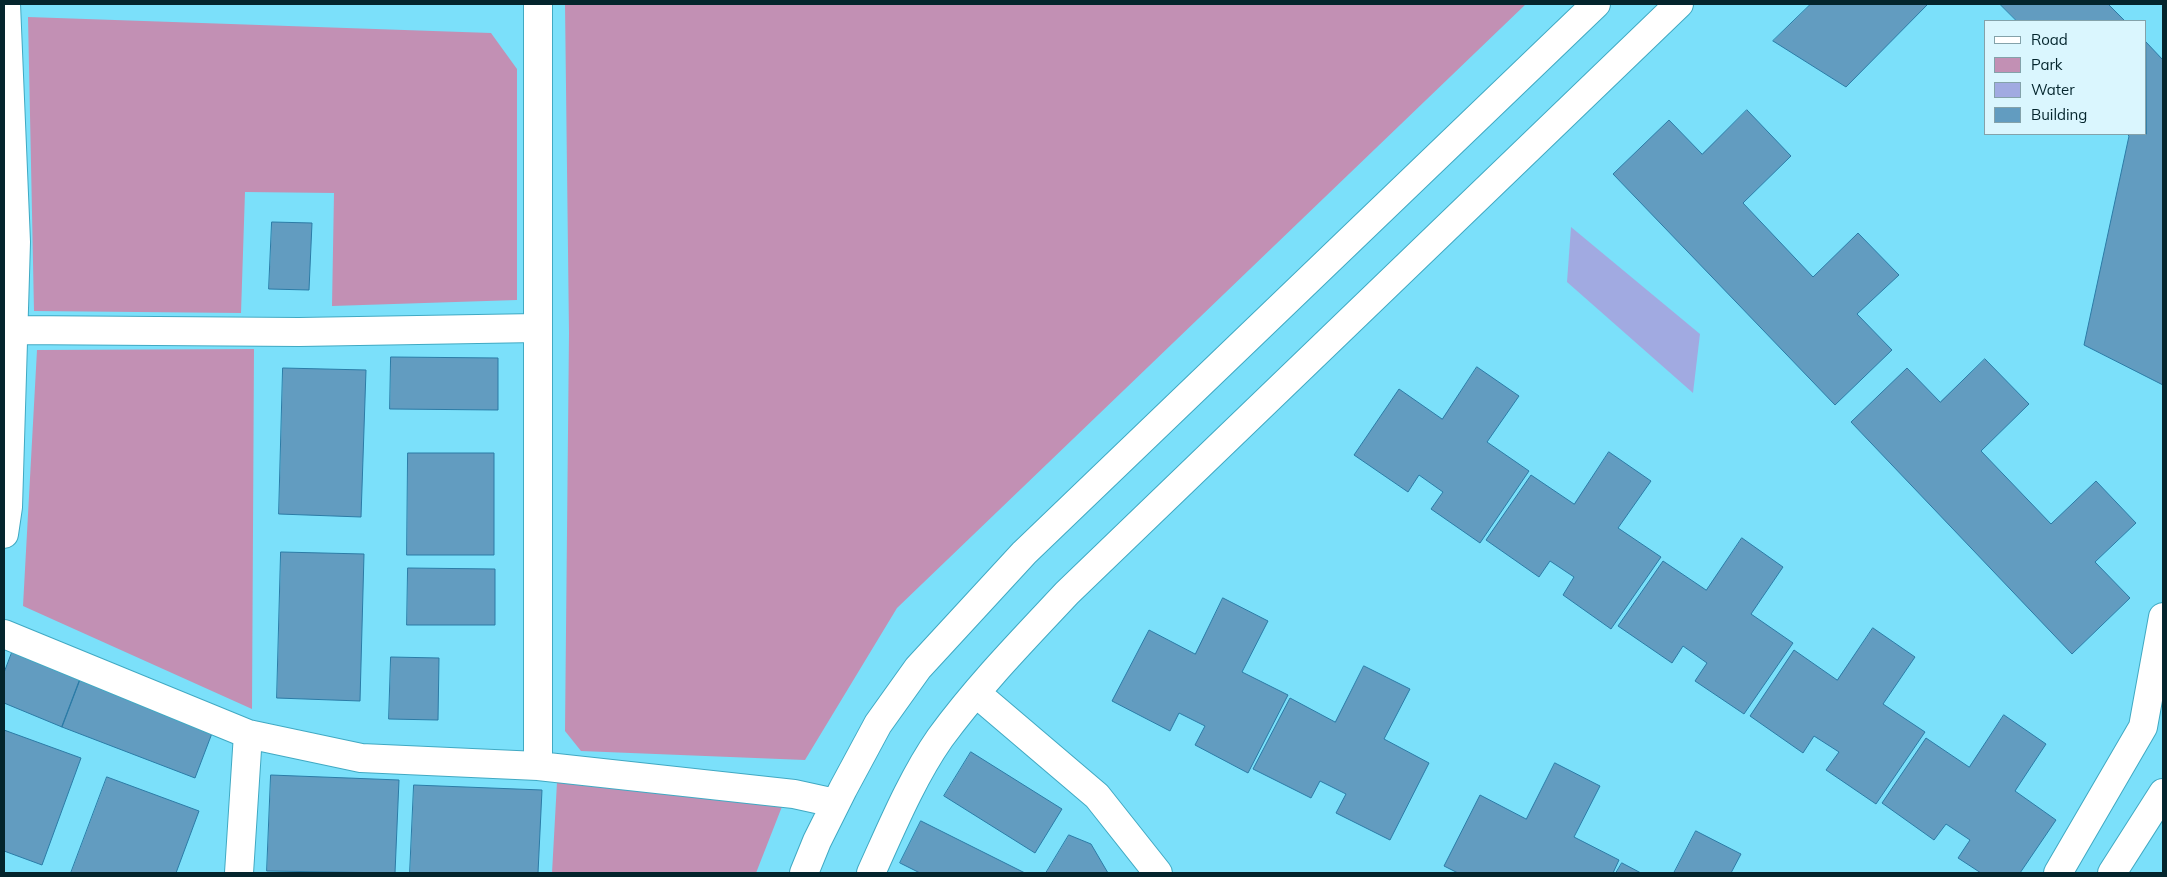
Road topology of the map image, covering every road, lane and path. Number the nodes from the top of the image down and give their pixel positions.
1 (6, 4) edge
2 (538, 4) edge
3 (1596, 4) edge
4 (1679, 4) edge
5 (10, 242) edge
6 (537, 328) junction
7 (14, 330) junction
8 (8, 403) edge
9 (4, 534) edge
10 (2163, 617) edge
11 (4, 634) edge
12 (976, 693) junction
13 (248, 734) junction
14 (538, 766) junction
15 (2163, 793) edge
16 (835, 803) junction
17 (239, 873) edge
18 (804, 873) edge
19 (871, 873) edge
20 (1158, 873) edge
21 (2058, 873) edge
22 (2112, 873) edge

1 - 5 street
2 - 6 street
3 - 16 street
4 - 12 street
5 - 7 street
6 - 7 street
6 - 14 street
7 - 8 street
8 - 9 street
10 - 21 street
11 - 13 street
12 - 19 street
12 - 20 street
13 - 14 street
13 - 17 street
14 - 16 street
15 - 22 street
16 - 18 street

